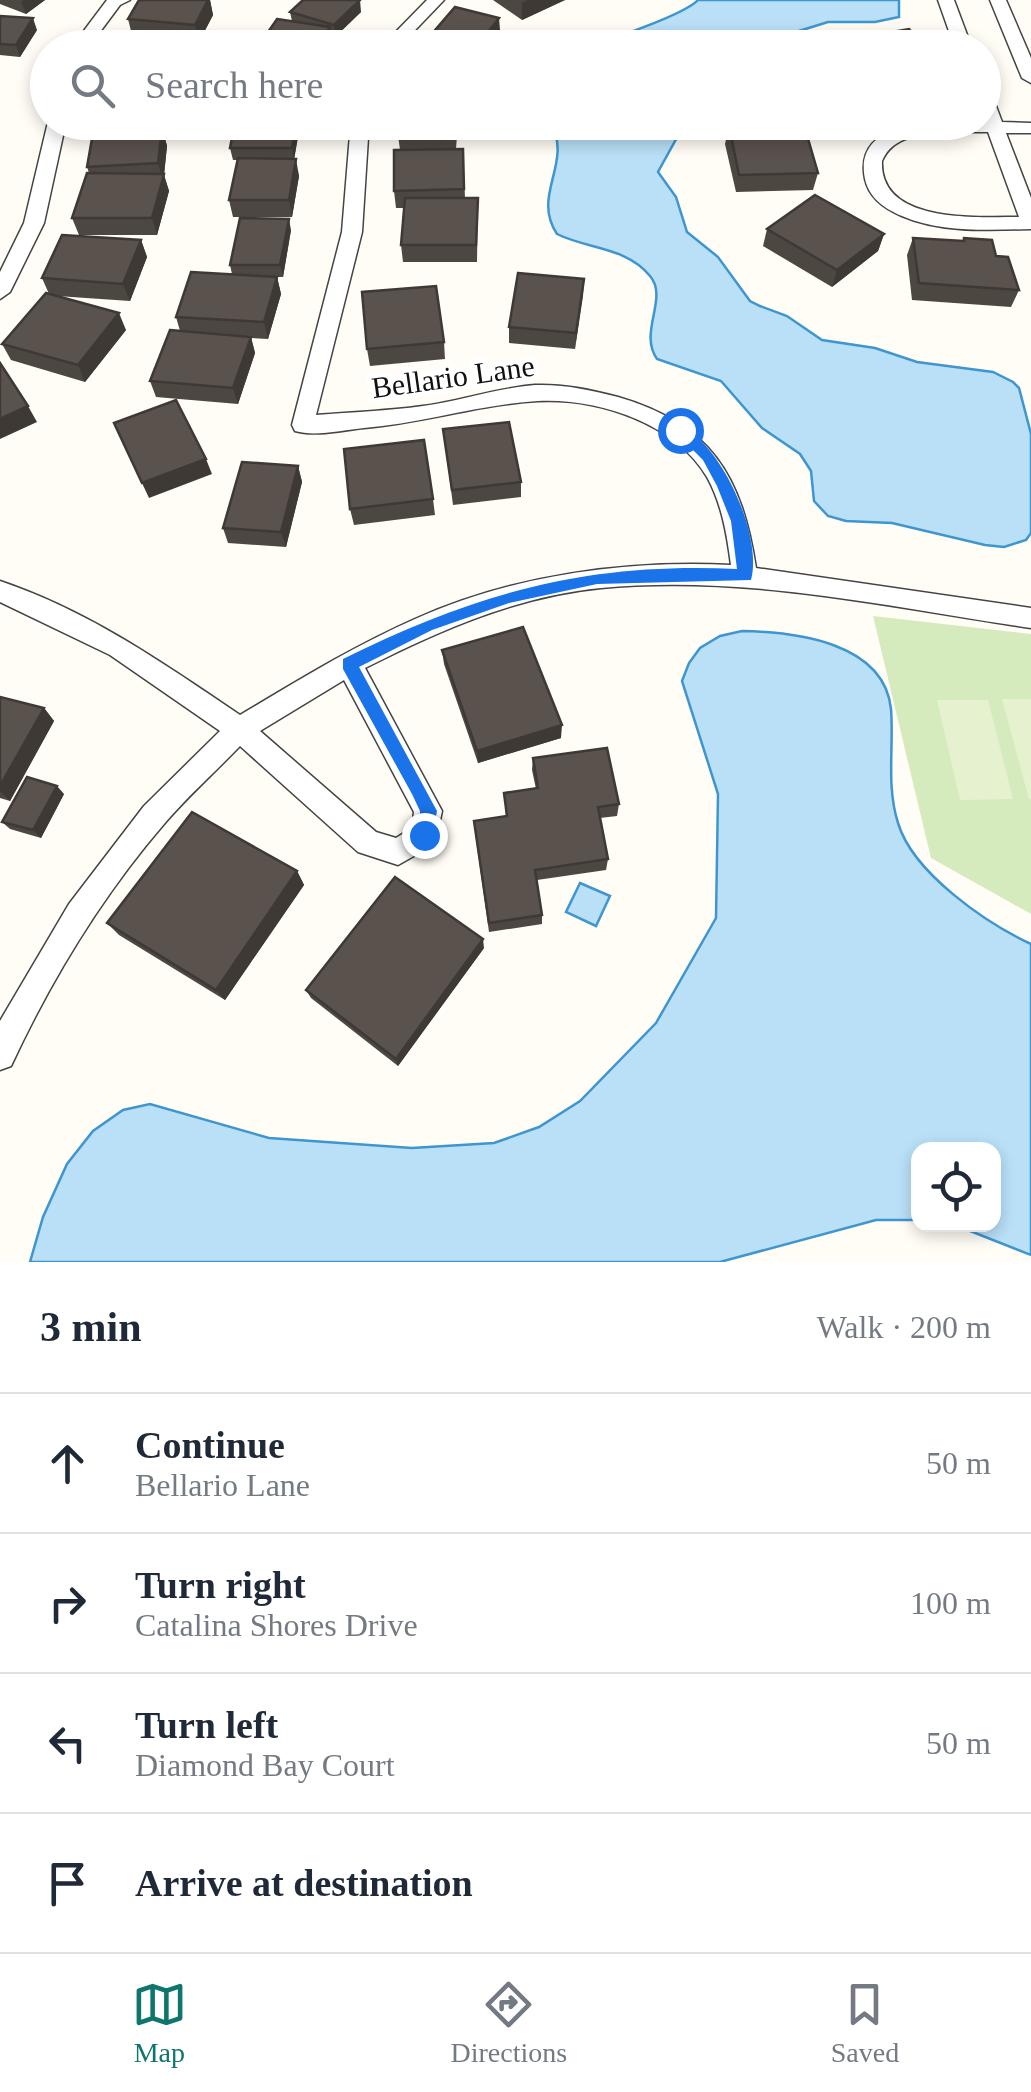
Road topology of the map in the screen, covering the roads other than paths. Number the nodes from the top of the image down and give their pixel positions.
1 (117, 0) edge
2 (436, 0) edge
3 (946, 0) edge
4 (998, 0) edge
5 (93, 30) edge
6 (406, 30) edge
7 (957, 30) edge
8 (1031, 78) edge
9 (1001, 128) edge
10 (1031, 128) edge
11 (53, 140) edge
12 (359, 140) edge
13 (888, 140) edge
14 (1000, 140) edge
15 (1031, 223) edge
16 (0, 292) edge
17 (746, 576) junction
18 (0, 591) edge
19 (1031, 618) edge
20 (349, 664) junction
21 (239, 729) junction
22 (0, 1055) edge

1 - 5 street
2 - 6 street
3 - 7 street
4 - 8 street
9 - 10 street
11 - 16 street
12 - 17 street, Bellario Lane
13 - 15 street
14 - 15 street
17 - 19 street
17 - 20 street
18 - 21 street
20 - 21 street
20 - 21 street
21 - 22 street

